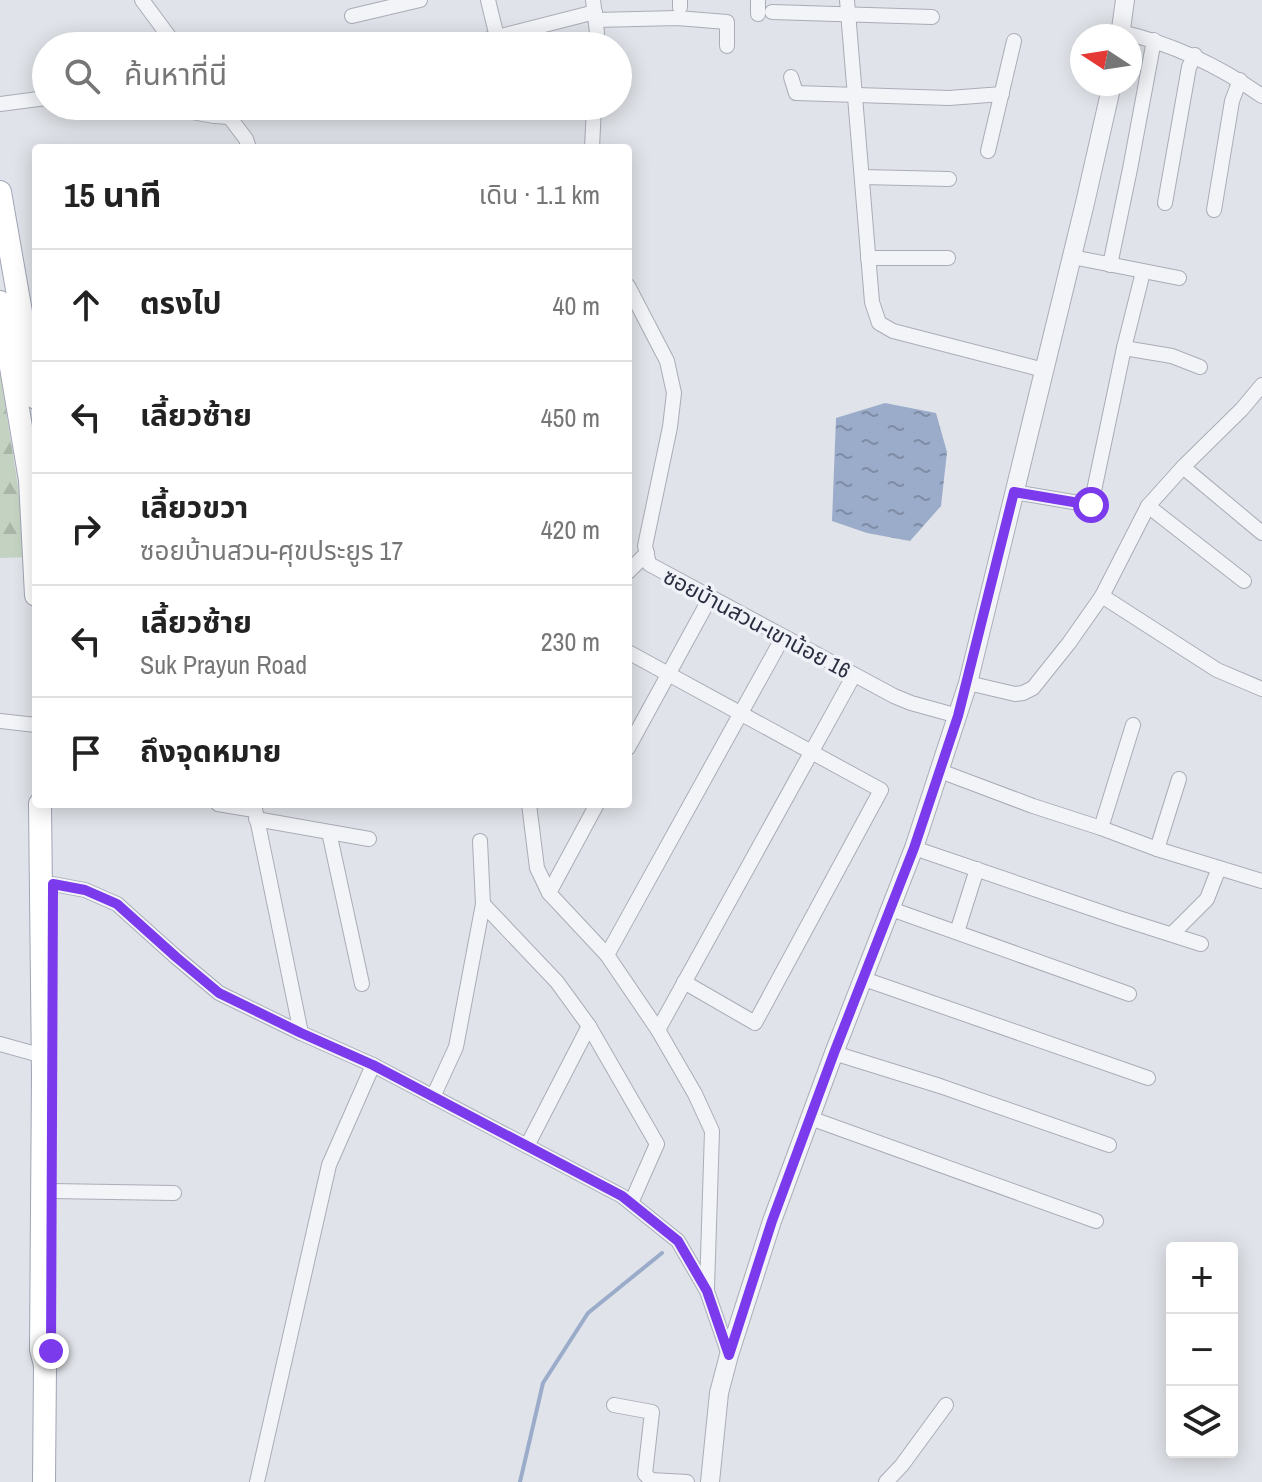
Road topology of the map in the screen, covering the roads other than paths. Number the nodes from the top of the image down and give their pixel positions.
1 (142, 0) edge
2 (420, 0) edge
3 (488, 0) edge
4 (1125, 0) edge
5 (848, 7) edge
6 (763, 9) edge
7 (595, 11) edge
8 (352, 16) dead end
9 (932, 17) dead end
10 (1121, 24) edge
11 (166, 32) edge
12 (496, 32) edge
13 (516, 32) edge
14 (596, 32) edge
15 (1142, 38) edge
16 (1154, 40) junction
17 (1014, 41) dead end
18 (727, 46) dead end
19 (1195, 55) junction
20 (791, 77) dead end
21 (1240, 80) junction
22 (1002, 94) junction
23 (855, 95) junction
24 (1109, 96) edge
25 (1262, 96) edge
26 (32, 100) edge
27 (0, 104) edge
28 (232, 120) edge
29 (593, 120) edge
30 (248, 144) edge
31 (592, 144) edge
32 (988, 151) dead end
33 (862, 177) junction
34 (949, 179) dead end
35 (0, 192) edge
36 (1165, 203) dead end
37 (1214, 210) dead end
38 (1072, 257) junction
39 (868, 258) junction
40 (948, 258) dead end
41 (1110, 265) junction
42 (1143, 272) junction
43 (1179, 278) dead end
44 (632, 294) edge
45 (0, 302) edge
46 (1124, 348) junction
47 (1200, 367) dead end
48 (1044, 370) junction
49 (32, 375) edge
50 (1262, 385) edge
51 (1183, 467) junction
52 (1014, 492) junction
53 (1148, 506) junction
54 (32, 518) edge
55 (1262, 533) edge
56 (647, 553) junction
57 (632, 568) edge
58 (1244, 581) dead end
59 (1102, 596) junction
60 (710, 598) junction
61 (783, 637) junction
62 (632, 654) edge
63 (669, 674) junction
64 (854, 675) junction
65 (968, 683) junction
66 (1262, 689) edge
67 (741, 714) junction
68 (958, 716) junction
69 (0, 721) edge
70 (32, 725) edge
71 (1133, 725) dead end
72 (632, 741) edge
73 (811, 752) junction
74 (940, 771) junction
75 (1179, 779) dead end
76 (40, 808) edge
77 (53, 808) edge
78 (530, 808) edge
79 (595, 808) edge
80 (255, 811) edge
81 (1101, 828) junction
82 (329, 832) junction
83 (369, 839) dead end
84 (480, 841) dead end
85 (914, 848) junction
86 (1157, 849) junction
87 (1219, 868) junction
88 (977, 869) junction
89 (1262, 881) edge
90 (53, 884) junction
91 (549, 893) junction
92 (483, 904) junction
93 (891, 909) junction
94 (957, 932) junction
95 (1172, 934) junction
96 (1201, 944) dead end
97 (607, 955) junction
98 (864, 979) junction
99 (684, 982) junction
100 (362, 984) dead end
101 (1129, 994) dead end
102 (589, 1026) junction
103 (658, 1030) junction
104 (301, 1033) junction
105 (0, 1044) edge
106 (834, 1053) junction
107 (43, 1056) junction
108 (373, 1065) junction
109 (1148, 1078) dead end
110 (433, 1097) junction
111 (810, 1118) junction
112 (1109, 1145) dead end
113 (527, 1146) junction
114 (51, 1191) junction
115 (174, 1193) dead end
116 (631, 1203) junction
117 (1096, 1221) dead end
118 (707, 1291) junction
119 (729, 1355) junction
120 (45, 1365) junction
121 (614, 1405) dead end
122 (946, 1405) dead end
123 (44, 1482) edge
124 (257, 1482) edge
125 (687, 1482) edge
126 (710, 1482) edge
127 (886, 1482) edge

1 - 11 street
2 - 8 street
3 - 12 street
4 - 10 street
5 - 6 street
5 - 9 street
5 - 23 street
7 - 13 street
7 - 14 street
7 - 18 street
15 - 16 street
16 - 19 street
16 - 41 street
17 - 22 street
19 - 21 street
19 - 36 street
20 - 23 street
21 - 25 street
21 - 37 street
22 - 23 street
22 - 32 street
23 - 33 street
24 - 38 street
26 - 27 street
28 - 30 street
29 - 31 street
33 - 34 street
33 - 39 street
35 - 49 main road
38 - 41 street
38 - 48 street
39 - 40 street
39 - 48 street
41 - 42 street
42 - 43 street
42 - 46 street
44 - 56 street, ซอยบ้านสวน-เขาน้อย 16
45 - 54 main road
46 - 47 street
46 - 52 street
48 - 52 street
50 - 51 street
51 - 53 street
51 - 55 street
52 - 65 street
53 - 58 street
53 - 59 street
56 - 57 street
56 - 60 street, ซอยบ้านสวน-เขาน้อย 16
59 - 65 street
59 - 66 street
60 - 61 street, ซอยบ้านสวน-เขาน้อย 16
60 - 63 street
61 - 64 street, ซอยบ้านสวน-เขาน้อย 16
61 - 67 street
62 - 63 street
63 - 67 street
63 - 72 street
64 - 68 street, ซอยบ้านสวน-เขาน้อย 16
64 - 73 street
65 - 68 street
67 - 73 street
67 - 97 street
68 - 74 street
69 - 70 street
71 - 81 street
73 - 99 street
73 - 99 street
74 - 81 street
74 - 85 street
75 - 86 street
76 - 107 main road
77 - 90 main road
78 - 91 street
79 - 91 street
80 - 82 street
80 - 104 street
81 - 86 street
82 - 83 street
82 - 100 street
84 - 92 street
85 - 88 street
85 - 93 street
86 - 87 street
87 - 89 street
87 - 95 street
88 - 94 street
88 - 95 street
90 - 104 street
90 - 114 main road
91 - 97 street
92 - 102 street
92 - 110 street
93 - 94 street
93 - 98 street
94 - 101 street
95 - 96 street
97 - 103 street
98 - 106 street
98 - 109 street
99 - 103 street
102 - 113 street
102 - 116 street
103 - 118 street
104 - 108 street
105 - 107 street
106 - 111 street
106 - 112 street
107 - 120 main road
108 - 110 street
108 - 124 street
110 - 113 street
111 - 117 street
111 - 119 street
113 - 116 street
114 - 115 street
114 - 120 main road
116 - 118 street
118 - 119 street
119 - 126 street
120 - 123 main road
121 - 125 street
122 - 127 street

